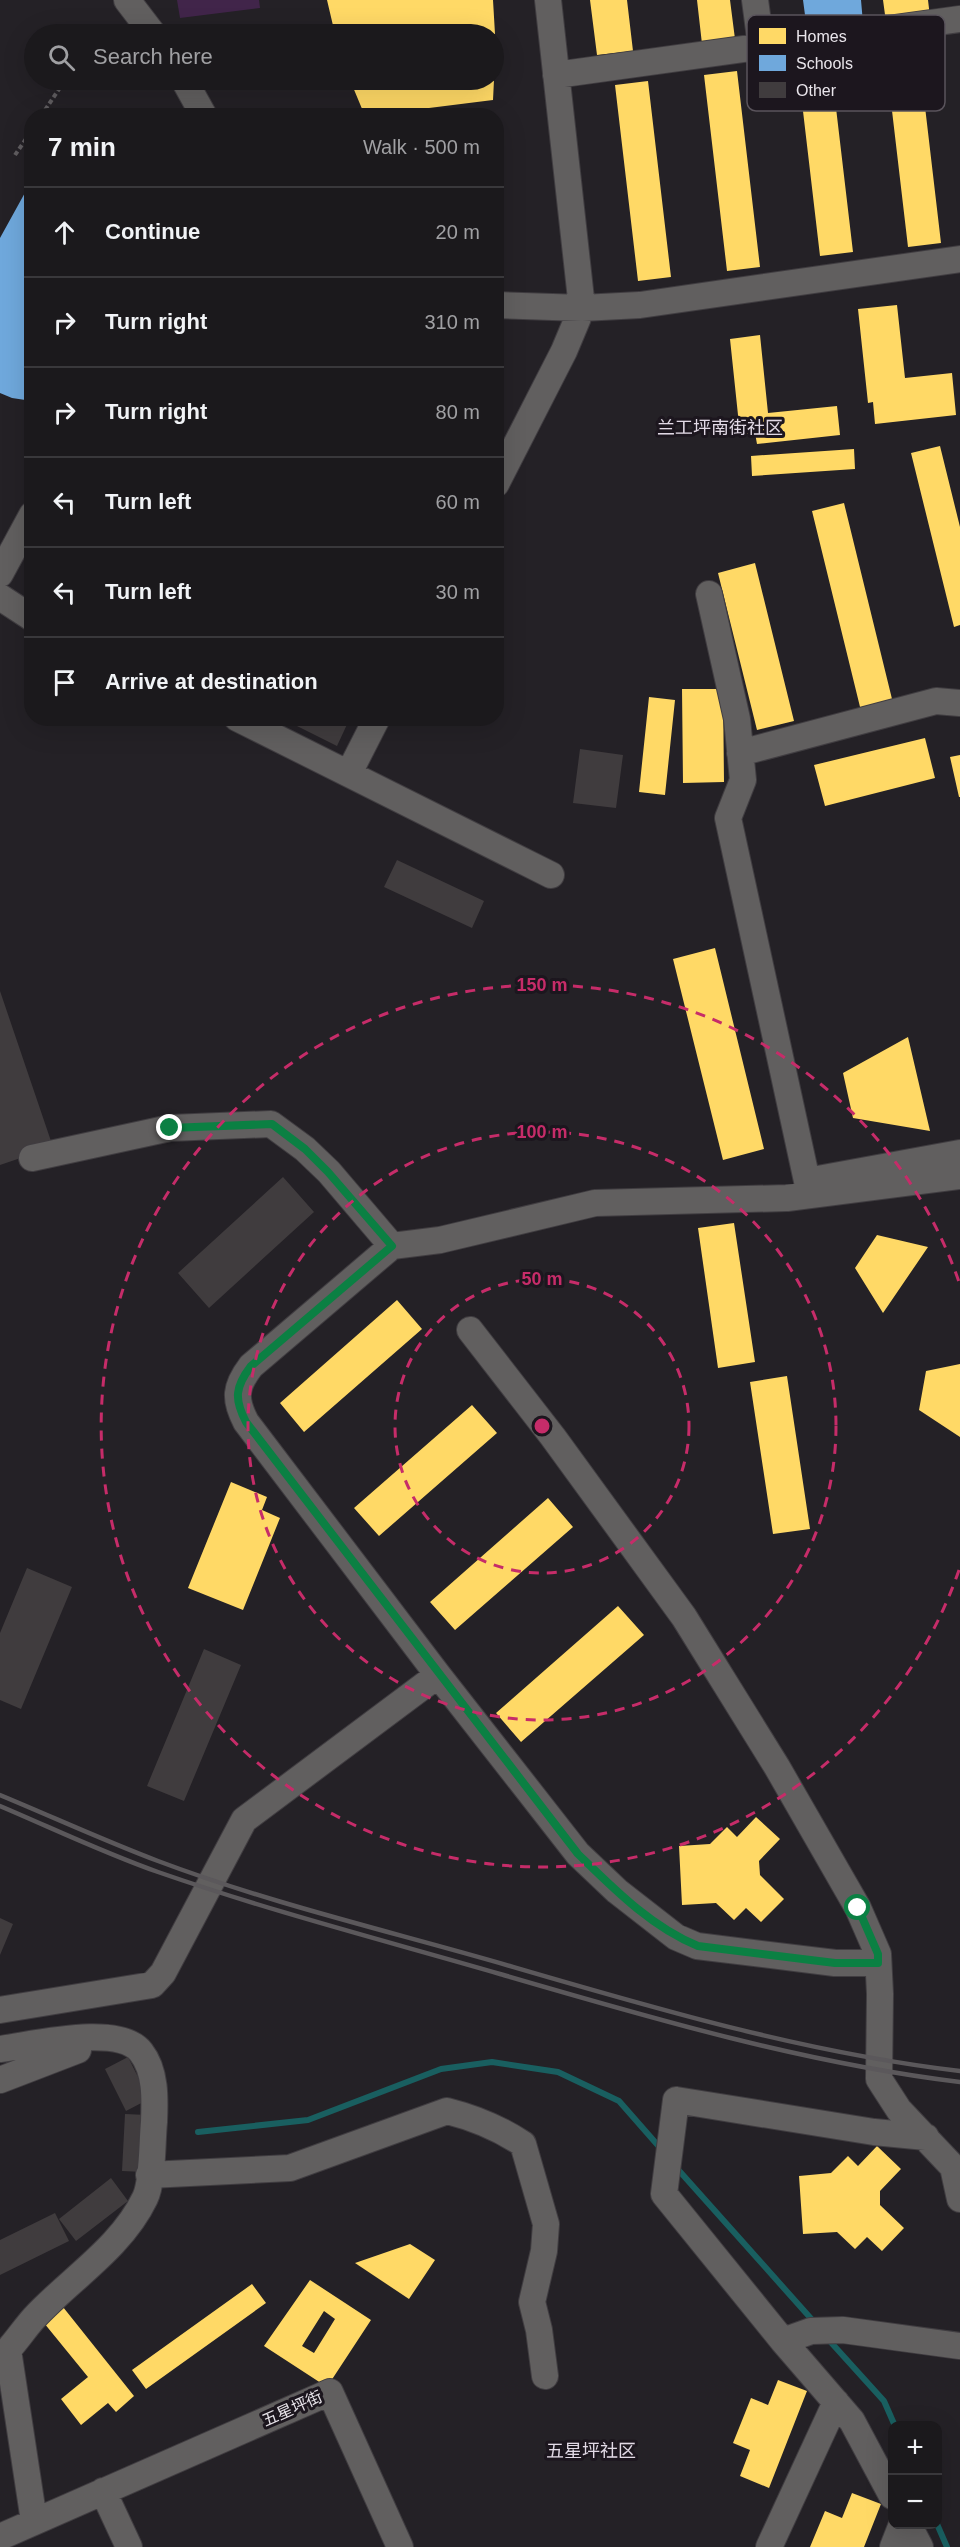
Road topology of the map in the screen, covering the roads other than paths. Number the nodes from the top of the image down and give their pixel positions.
1 (127, 0) edge
2 (548, 0) edge
3 (755, 0) edge
4 (757, 15) edge
5 (960, 19) edge
6 (945, 21) edge
7 (145, 24) edge
8 (747, 47) edge
9 (556, 75) junction
10 (190, 90) edge
11 (200, 108) edge
12 (960, 259) edge
13 (504, 305) edge
14 (582, 308) junction
15 (504, 468) edge
16 (24, 530) edge
17 (0, 574) edge
18 (709, 594) dead end
19 (0, 597) edge
20 (24, 613) edge
21 (960, 703) edge
22 (253, 726) edge
23 (373, 726) edge
24 (740, 753) junction
25 (349, 773) junction
26 (550, 875) dead end
27 (960, 1153) edge
28 (32, 1158) dead end
29 (960, 1176) edge
30 (392, 1246) junction
31 (470, 1330) dead end
32 (438, 1675) junction
33 (878, 1963) junction
34 (0, 2010) edge
35 (124, 2040) junction
36 (0, 2049) edge
37 (0, 2080) edge
38 (926, 2137) junction
39 (149, 2175) junction
40 (960, 2199) edge
41 (783, 2340) junction
42 (960, 2346) edge
43 (544, 2376) dead end
44 (836, 2402) junction
45 (888, 2488) edge
46 (103, 2491) junction
47 (34, 2521) junction
48 (901, 2529) edge
49 (911, 2529) edge
50 (0, 2537) edge
51 (395, 2545) edge
52 (129, 2547) edge
53 (769, 2547) edge
54 (893, 2547) edge
55 (920, 2547) edge

1 - 7 street
2 - 9 street
3 - 4 street
5 - 6 street
8 - 9 street
9 - 14 street
10 - 11 street
12 - 14 street
13 - 14 street
14 - 15 street
16 - 17 street
18 - 24 street
19 - 20 street
21 - 24 street
22 - 25 street
23 - 25 street
24 - 27 street
25 - 26 street
28 - 30 street
29 - 30 street
30 - 32 street
31 - 33 street
32 - 33 street
32 - 34 street
33 - 38 street
35 - 36 street
35 - 37 street
35 - 39 street
38 - 40 street
38 - 41 street
39 - 43 street
39 - 47 street
41 - 42 street
41 - 44 street
44 - 45 street
44 - 53 street
46 - 47 street, 五星坪街
46 - 51 street, 五星坪街
46 - 52 street
47 - 50 street, 五星坪街
48 - 54 street
49 - 55 street

